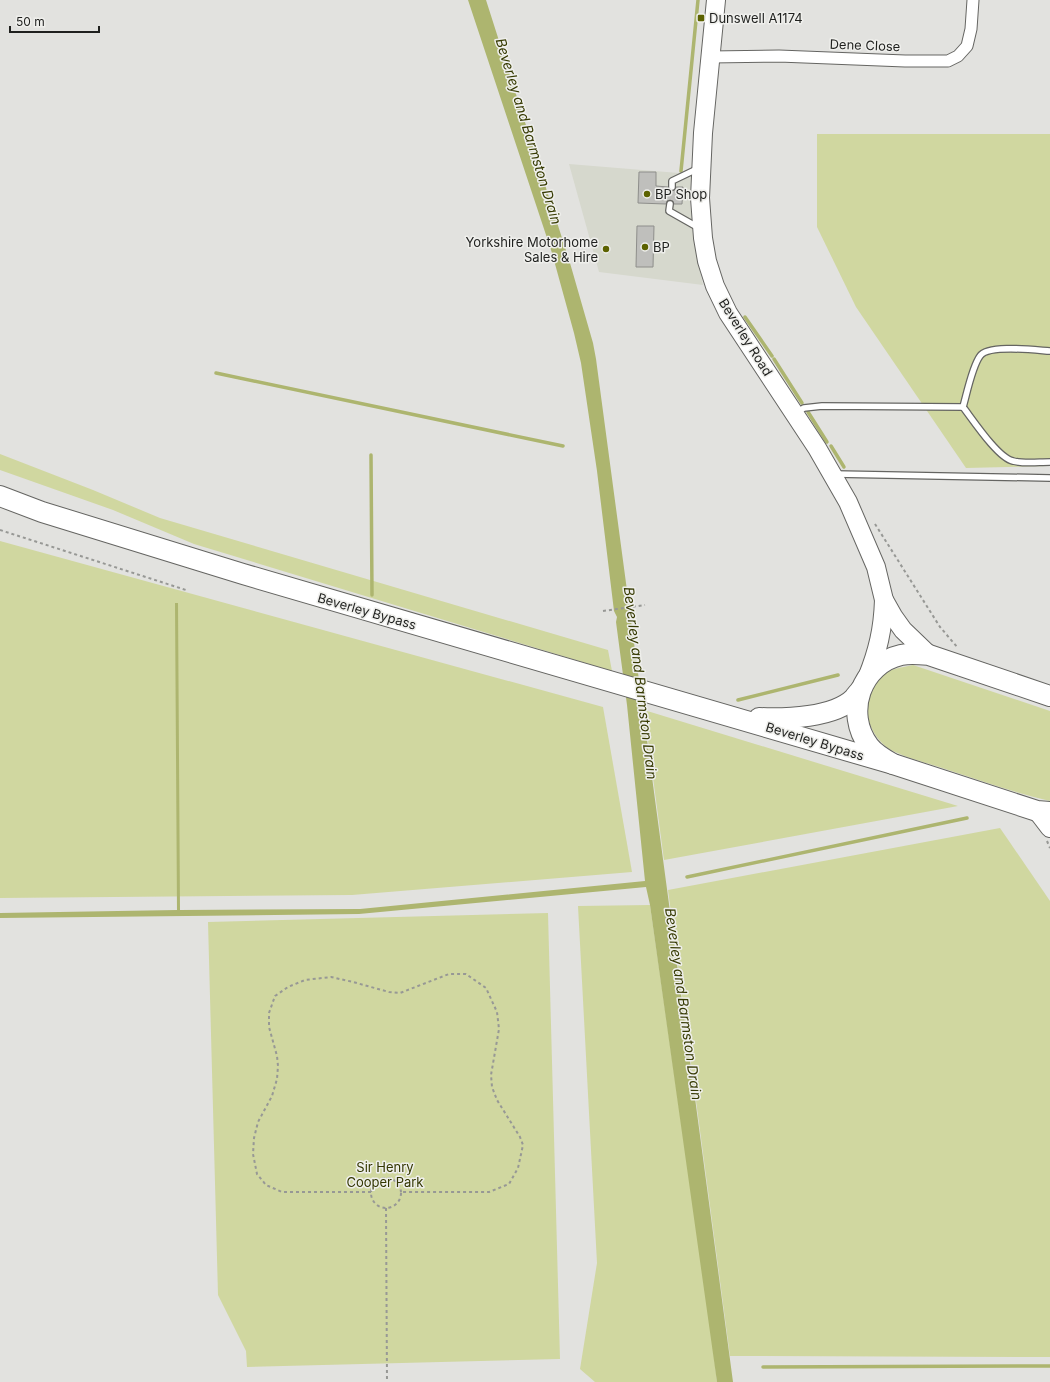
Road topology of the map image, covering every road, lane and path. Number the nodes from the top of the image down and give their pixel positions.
1 (716, 0) edge
2 (972, 0) edge
3 (710, 56) junction
4 (701, 167) junction
5 (672, 187) dead end
6 (670, 204) dead end
7 (702, 230) junction
8 (1050, 351) edge
9 (963, 407) junction
10 (795, 414) junction
11 (1050, 462) edge
12 (832, 474) junction
13 (1050, 478) edge
14 (0, 496) edge
15 (871, 518) dead end
16 (0, 530) edge
17 (186, 590) dead end
18 (884, 600) junction
19 (645, 605) dead end
20 (603, 611) dead end
21 (959, 648) dead end
22 (929, 655) junction
23 (864, 683) junction
24 (1050, 696) edge
25 (737, 718) junction
26 (893, 764) junction
27 (1043, 811) edge
28 (1050, 828) edge
29 (371, 1192) junction
30 (401, 1192) junction
31 (386, 1208) junction
32 (387, 1382) edge

1 - 3 main road, Beverley Road
2 - 3 street, Dene Close
3 - 4 main road, Beverley Road
4 - 5 lane
4 - 7 main road, Beverley Road
6 - 7 lane
7 - 10 main road, Beverley Road
8 - 9 lane
9 - 10 lane
9 - 11 lane
10 - 12 main road, Beverley Road
12 - 13 lane
12 - 18 main road, Beverley Road
14 - 25 highway, Beverley Bypass
15 - 21 path
16 - 17 path
18 - 22 main road, Beverley Road
18 - 23 main road, Beverley Road
19 - 20 path
22 - 23 highway, Beverley Bypass
22 - 24 highway, Beverley Bypass
23 - 25 highway, Beverley Bypass
23 - 26 highway
25 - 26 highway, Beverley Bypass
26 - 27 highway
27 - 28 main road
29 - 30 path
29 - 30 path
29 - 31 path
30 - 31 path
31 - 32 path

